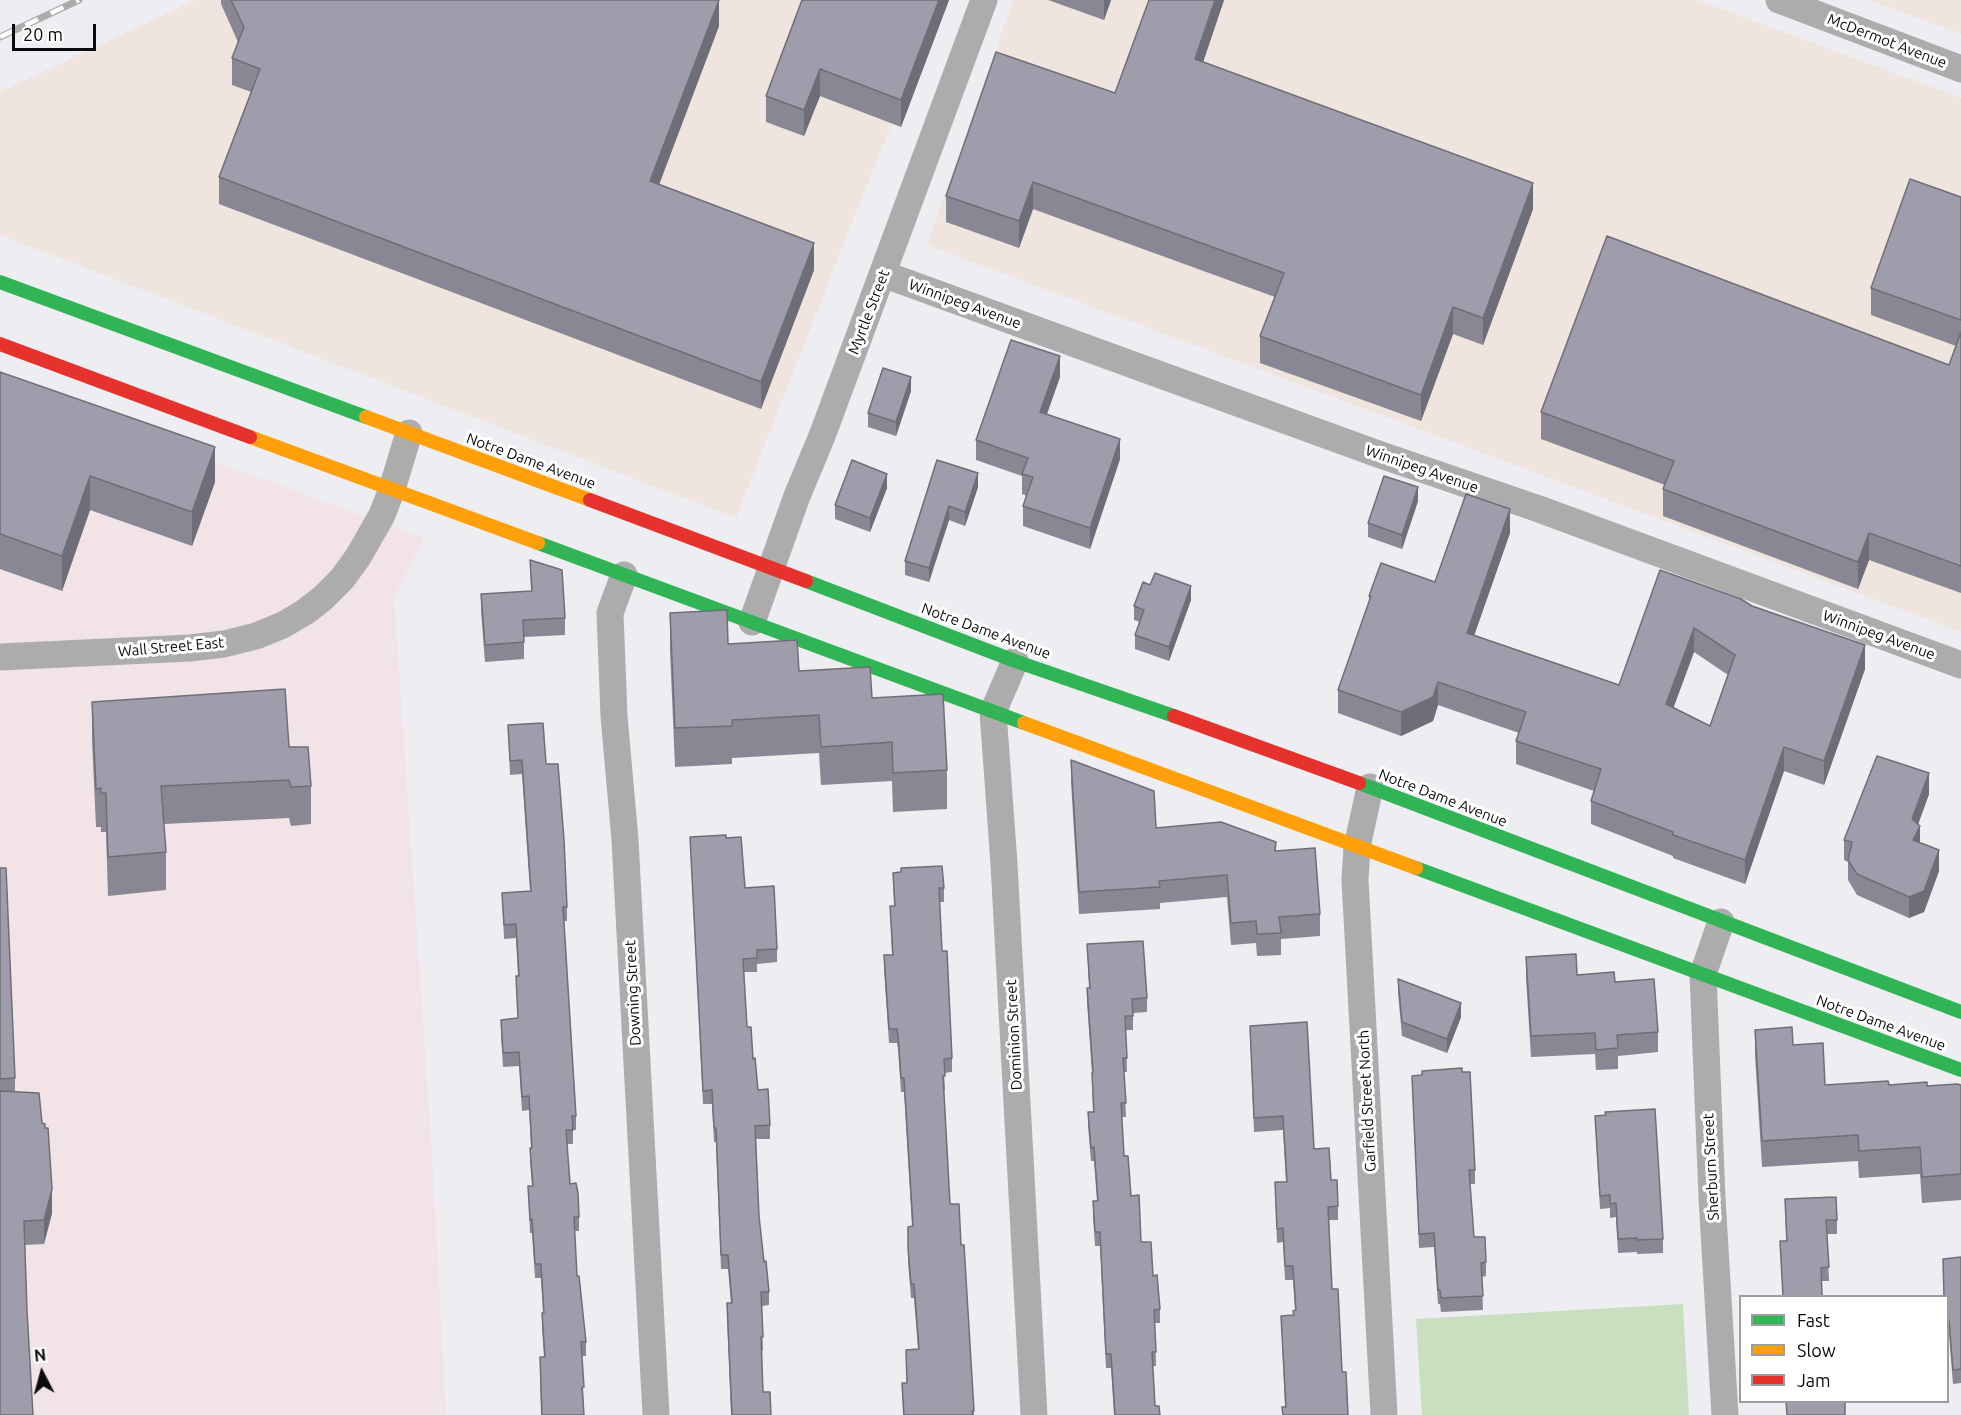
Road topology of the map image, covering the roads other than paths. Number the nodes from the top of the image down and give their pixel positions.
1 (984, 0) edge
2 (1779, 0) edge
3 (1961, 69) edge
4 (883, 273) junction
5 (0, 282) edge
6 (0, 344) edge
7 (409, 433) junction
8 (392, 489) junction
9 (771, 568) junction
10 (624, 574) junction
11 (752, 622) junction
12 (0, 657) edge
13 (1015, 661) junction
14 (1961, 665) edge
15 (993, 712) junction
16 (1370, 787) junction
17 (1357, 847) junction
18 (1721, 922) junction
19 (1703, 975) junction
20 (1961, 1012) edge
21 (1961, 1070) edge
22 (656, 1415) edge
23 (1034, 1415) edge
24 (1384, 1415) edge
25 (1725, 1415) edge

1 - 4 street, Myrtle Street
2 - 3 street, McDermot Avenue
4 - 9 street, Myrtle Street
4 - 14 street, Winnipeg Avenue
5 - 7 main road, Notre Dame Avenue
6 - 8 main road, Notre Dame Avenue
7 - 8 street, Wall Street East
7 - 9 main road, Notre Dame Avenue
8 - 10 main road, Notre Dame Avenue
8 - 12 street, Wall Street East
9 - 11 street, Myrtle Street
9 - 13 main road, Notre Dame Avenue
10 - 11 main road, Notre Dame Avenue
10 - 22 street, Downing Street
11 - 15 main road, Notre Dame Avenue
13 - 15 street, Dominion Street
13 - 16 main road, Notre Dame Avenue
15 - 17 main road, Notre Dame Avenue
15 - 23 street, Dominion Street
16 - 17 street, Garfield Street North
16 - 18 main road, Notre Dame Avenue
17 - 19 main road, Notre Dame Avenue
17 - 24 street, Garfield Street North
18 - 19 street, Sherburn Street
18 - 20 main road, Notre Dame Avenue
19 - 21 main road, Notre Dame Avenue
19 - 25 street, Sherburn Street

